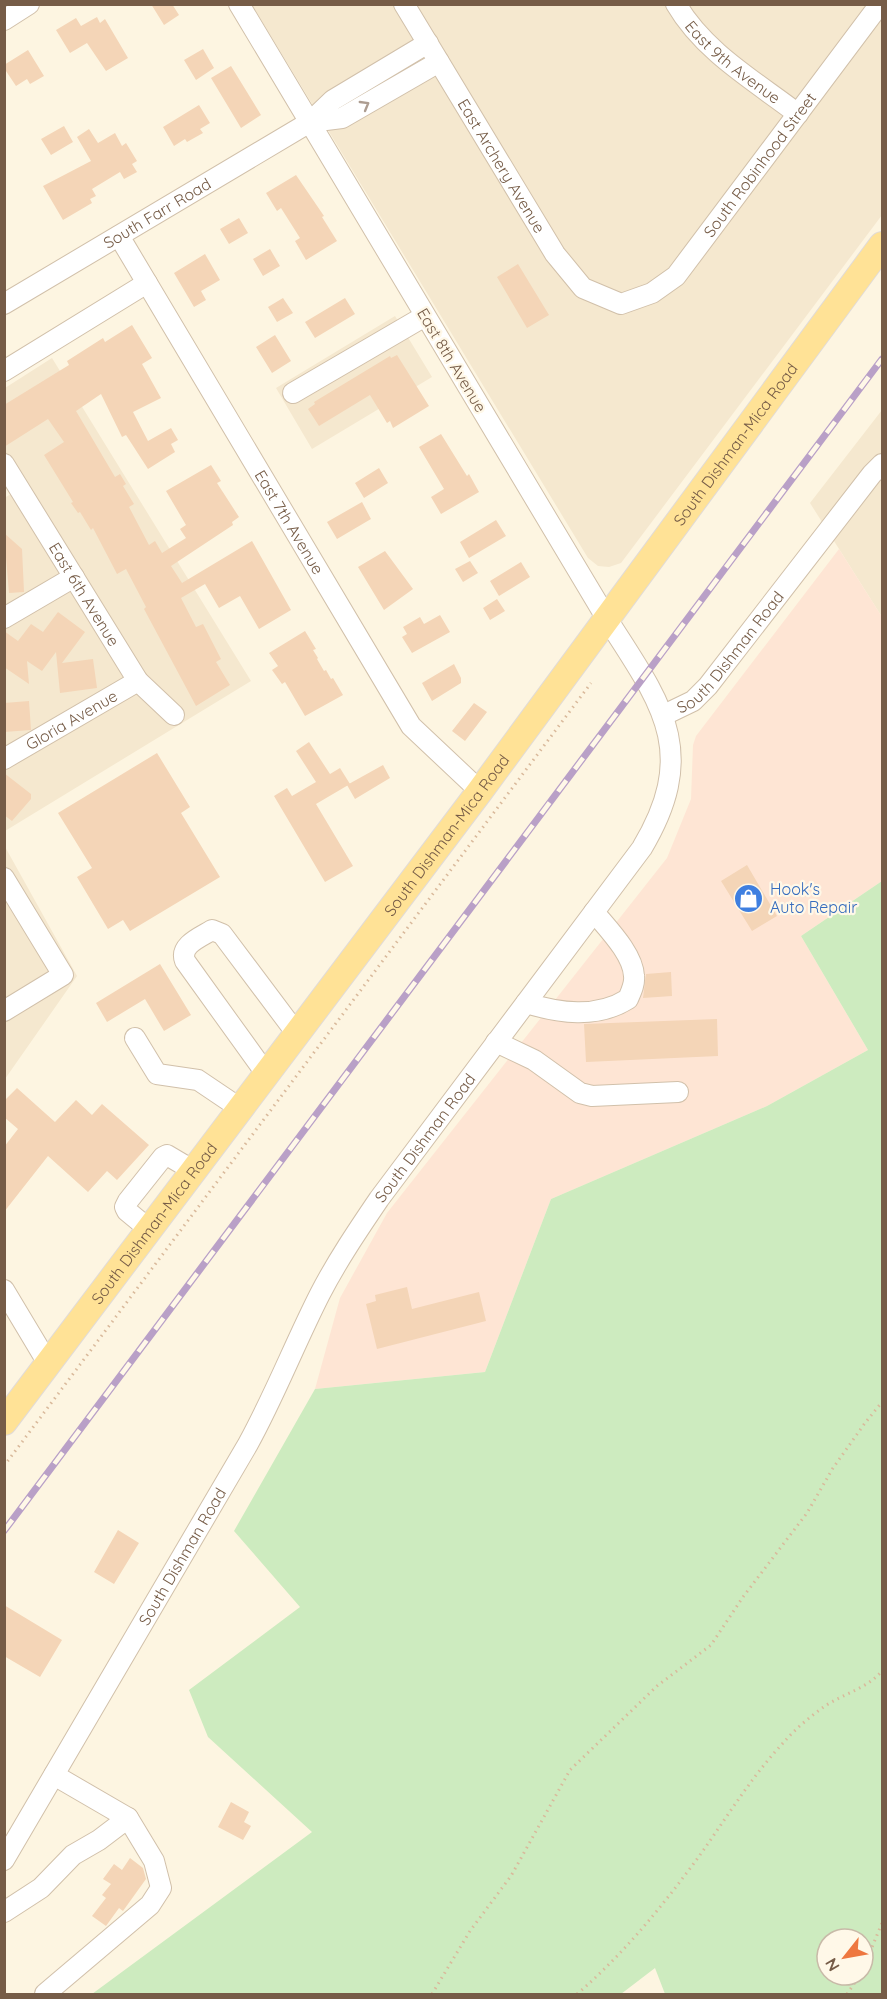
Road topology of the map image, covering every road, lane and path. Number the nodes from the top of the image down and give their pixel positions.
1 (29, 4) edge
2 (239, 4) edge
3 (404, 4) edge
4 (676, 4) edge
5 (880, 4) edge
6 (4, 20) edge
7 (428, 43) junction
8 (439, 62) junction
9 (798, 114) junction
10 (310, 122) junction
11 (119, 236) junction
12 (882, 245) edge
13 (147, 283) junction
14 (4, 304) edge
15 (621, 304) joint
16 (426, 316) junction
17 (4, 371) edge
18 (293, 393) dead end
19 (882, 464) edge
20 (8, 476) edge
21 (74, 578) junction
22 (4, 618) edge
23 (606, 619) junction
24 (138, 681) junction
25 (591, 683) dead end
26 (174, 715) dead end
27 (664, 716) junction
28 (4, 759) edge
29 (480, 791) junction
30 (4, 878) edge
31 (594, 912) junction
32 (526, 1003) junction
33 (4, 1011) edge
34 (297, 1034) junction
35 (135, 1038) dead end
36 (496, 1042) junction
37 (267, 1075) junction
38 (678, 1092) dead end
39 (241, 1109) junction
40 (194, 1171) junction
41 (150, 1230) junction
42 (4, 1290) edge
43 (49, 1365) junction
44 (882, 1402) edge
45 (4, 1422) edge
46 (4, 1466) edge
47 (882, 1671) edge
48 (54, 1775) junction
49 (129, 1818) junction
50 (4, 1860) edge
51 (4, 1912) edge
52 (882, 1923) edge
53 (875, 1940) edge
54 (45, 1995) edge
55 (432, 1995) edge
56 (577, 1995) edge

1 - 6 street
2 - 10 street, East 8th Avenue
3 - 7 street, East Archery Avenue
4 - 9 street, East 9th Avenue
5 - 9 street, South Robinhood Street
7 - 8 street, East Archery Avenue
7 - 10 street, South Farr Road
10 -> 8 street, South Farr Road
8 - 15 street, East Archery Avenue
9 - 15 street, South Robinhood Street
10 - 11 street, South Farr Road
10 - 16 street, East 8th Avenue
11 - 13 street, East 7th Avenue
11 - 14 street, South Farr Road
12 - 23 main road, South Dishman-Mica Road
13 - 17 street
13 - 29 street, East 7th Avenue
16 - 18 street
16 - 23 street, East 8th Avenue
19 - 27 street, South Dishman Road
20 - 21 street, East 6th Avenue
21 - 22 street
21 - 24 street, East 6th Avenue
23 - 27 street, East 8th Avenue
23 - 29 main road, South Dishman-Mica Road
24 - 26 street, East 6th Avenue
24 - 28 street, Gloria Avenue
25 - 46 path
27 - 31 street, South Dishman Road
29 - 34 main road, South Dishman-Mica Road
30 - 33 street
31 - 32 street, South Dishman Road
31 - 32 street
32 - 36 street, South Dishman Road
34 - 37 main road, South Dishman-Mica Road
34 - 37 street
35 - 39 street
36 - 38 street
36 - 48 street, South Dishman Road
37 - 39 main road, South Dishman-Mica Road
39 - 40 main road, South Dishman-Mica Road
40 - 41 main road, South Dishman-Mica Road
40 - 41 street
41 - 43 main road, South Dishman-Mica Road
42 - 43 street
43 - 45 main road, South Dishman-Mica Road
44 - 55 path
47 - 56 path
48 - 49 street
48 - 50 street, South Dishman Road
49 - 51 street
49 - 54 street
52 - 53 path

